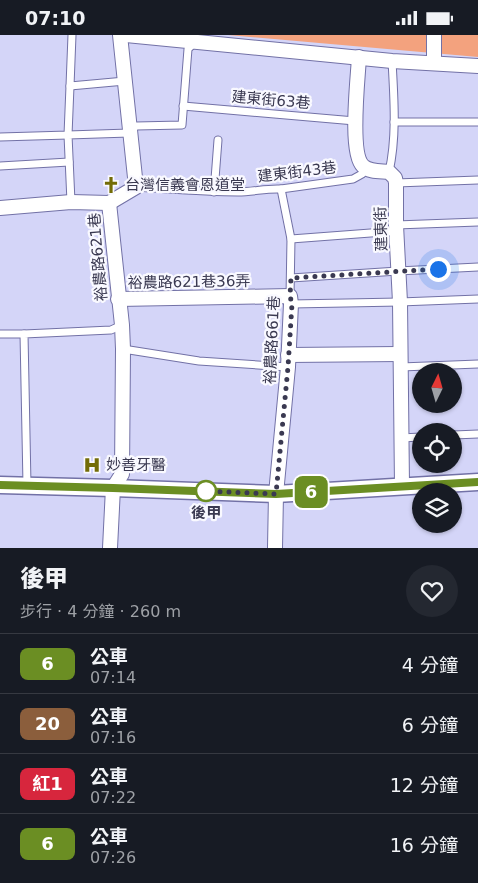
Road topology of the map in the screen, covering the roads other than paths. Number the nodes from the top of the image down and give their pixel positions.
1 (72, 35) edge
2 (120, 35) edge
3 (126, 35) edge
4 (434, 35) edge
5 (196, 38) edge
6 (358, 57) junction
7 (392, 61) junction
8 (434, 63) junction
9 (478, 67) edge
10 (124, 81) junction
11 (70, 86) junction
12 (183, 106) junction
13 (355, 121) junction
14 (394, 122) junction
15 (478, 122) edge
16 (129, 133) junction
17 (68, 135) junction
18 (0, 137) edge
19 (218, 140) dead end
20 (69, 162) junction
21 (0, 165) edge
22 (367, 169) junction
23 (393, 177) junction
24 (478, 181) edge
25 (136, 187) junction
26 (281, 189) junction
27 (214, 192) junction
28 (71, 202) junction
29 (109, 203) junction
30 (0, 208) edge
31 (478, 222) edge
32 (396, 228) junction
33 (290, 239) junction
34 (478, 267) edge
35 (398, 271) junction
36 (291, 278) junction
37 (118, 299) junction
38 (478, 299) edge
39 (291, 300) junction
40 (400, 302) junction
41 (122, 325) junction
42 (0, 334) edge
43 (24, 334) junction
44 (123, 349) junction
45 (400, 360) junction
46 (288, 361) junction
47 (478, 364) edge
48 (478, 434) edge
49 (462, 435) edge
50 (412, 437) edge
51 (401, 438) junction
52 (478, 482) edge
53 (0, 485) edge
54 (27, 486) junction
55 (402, 486) junction
56 (113, 488) junction
57 (276, 494) junction
58 (110, 548) edge
59 (275, 548) edge

1 - 11 lane
2 - 10 street
3 - 5 street
4 - 8 street
5 - 6 street
5 - 12 lane
6 - 7 street
6 - 13 street
7 - 8 street
7 - 14 lane
8 - 9 street
10 - 11 lane
10 - 16 street
11 - 17 lane
12 - 13 lane, 建東街63巷
12 - 16 lane
13 - 22 street
14 - 15 lane
14 - 23 lane
16 - 17 lane
16 - 25 street
17 - 18 lane
17 - 20 lane
19 - 27 lane
20 - 21 lane
20 - 28 lane
22 - 23 street
22 - 26 lane, 建東街43巷
23 - 24 lane
23 - 32 street, 建東街
25 - 27 lane, 建東街43巷
25 - 29 street, 裕農路621巷
26 - 27 lane, 建東街43巷
26 - 33 lane, 裕農路661巷
28 - 29 street
28 - 30 street
29 - 37 street, 裕農路621巷
31 - 32 lane
32 - 33 lane
32 - 35 street, 建東街
33 - 36 lane, 裕農路661巷
34 - 35 lane
35 - 36 lane
35 - 40 street, 建東街
36 - 39 lane, 裕農路661巷
37 - 39 street, 裕農路621巷36弄
37 - 41 street, 裕農路621巷
38 - 40 lane
39 - 40 lane
39 - 46 street, 裕農路661巷
40 - 45 street, 建東街
41 - 43 lane
41 - 44 street, 裕農路621巷
42 - 43 lane
43 - 54 lane
44 - 46 lane
44 - 56 street, 裕農路621巷
45 - 46 street
45 - 47 lane
45 - 51 street, 建東街
46 - 57 street, 裕農路661巷
48 - 49 lane
50 - 51 lane
51 - 55 street, 建東街
52 - 55 street
53 - 54 street
54 - 56 street
55 - 57 street
56 - 57 street
56 - 58 street, 裕農路621巷
57 - 59 street, 裕農路661巷

